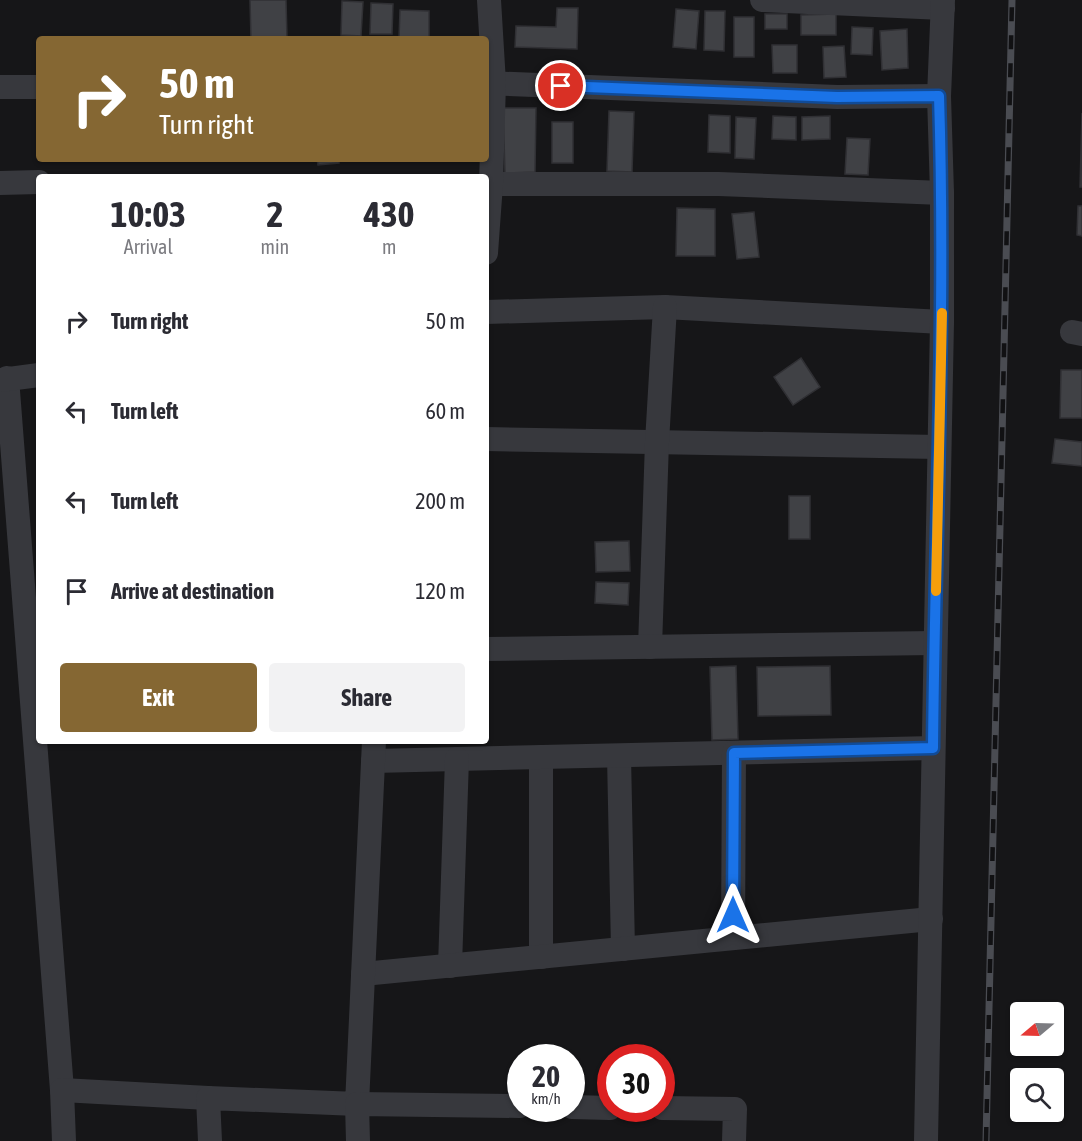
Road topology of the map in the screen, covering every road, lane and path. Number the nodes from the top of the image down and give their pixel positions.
1 (489, 0) edge
2 (762, 0) edge
3 (943, 4) edge
4 (490, 83) edge
5 (0, 87) edge
6 (36, 87) edge
7 (939, 96) junction
8 (36, 182) edge
9 (0, 183) edge
10 (489, 184) edge
11 (942, 193) junction
12 (665, 306) junction
13 (489, 312) edge
14 (942, 322) junction
15 (36, 375) edge
16 (3, 379) edge
17 (489, 439) edge
18 (657, 442) junction
19 (939, 447) junction
20 (33, 638) edge
21 (935, 643) junction
22 (650, 647) junction
23 (489, 649) edge
24 (36, 706) edge
25 (38, 744) edge
26 (933, 748) junction
27 (373, 751) edge
28 (734, 753) junction
29 (619, 756) junction
30 (542, 757) junction
31 (457, 759) junction
32 (931, 919) junction
33 (733, 938) junction
34 (623, 949) junction
35 (542, 957) junction
36 (450, 966) junction
37 (363, 974) junction
38 (62, 1090) junction
39 (208, 1098) junction
40 (357, 1104) junction
41 (507, 1106) edge
42 (675, 1108) edge
43 (64, 1141) edge
44 (210, 1141) edge
45 (358, 1141) edge
46 (734, 1141) edge
47 (926, 1141) edge

1 - 4 street
2 - 3 street
3 - 7 street
4 - 7 street
4 - 10 street
5 - 6 street
7 - 11 street
8 - 9 street
10 - 11 street
11 - 14 street
12 - 13 street
12 - 14 street
12 - 18 street
14 - 19 street
15 - 16 street
16 - 20 street
17 - 18 street
18 - 19 street
18 - 22 street
19 - 21 street
20 - 24 street
21 - 22 street
21 - 26 street
22 - 23 street
25 - 38 street
26 - 28 street
26 - 32 street
27 - 31 street
27 - 37 street
28 - 29 street
28 - 33 street
29 - 30 street
29 - 34 street
30 - 31 street
30 - 35 street
31 - 36 street
32 - 33 street
32 - 47 street
33 - 34 street
34 - 35 street
35 - 36 street
36 - 37 street
37 - 40 street
38 - 39 street
38 - 43 street
39 - 40 street
39 - 44 street
40 - 41 street
40 - 45 street
42 - 46 street

